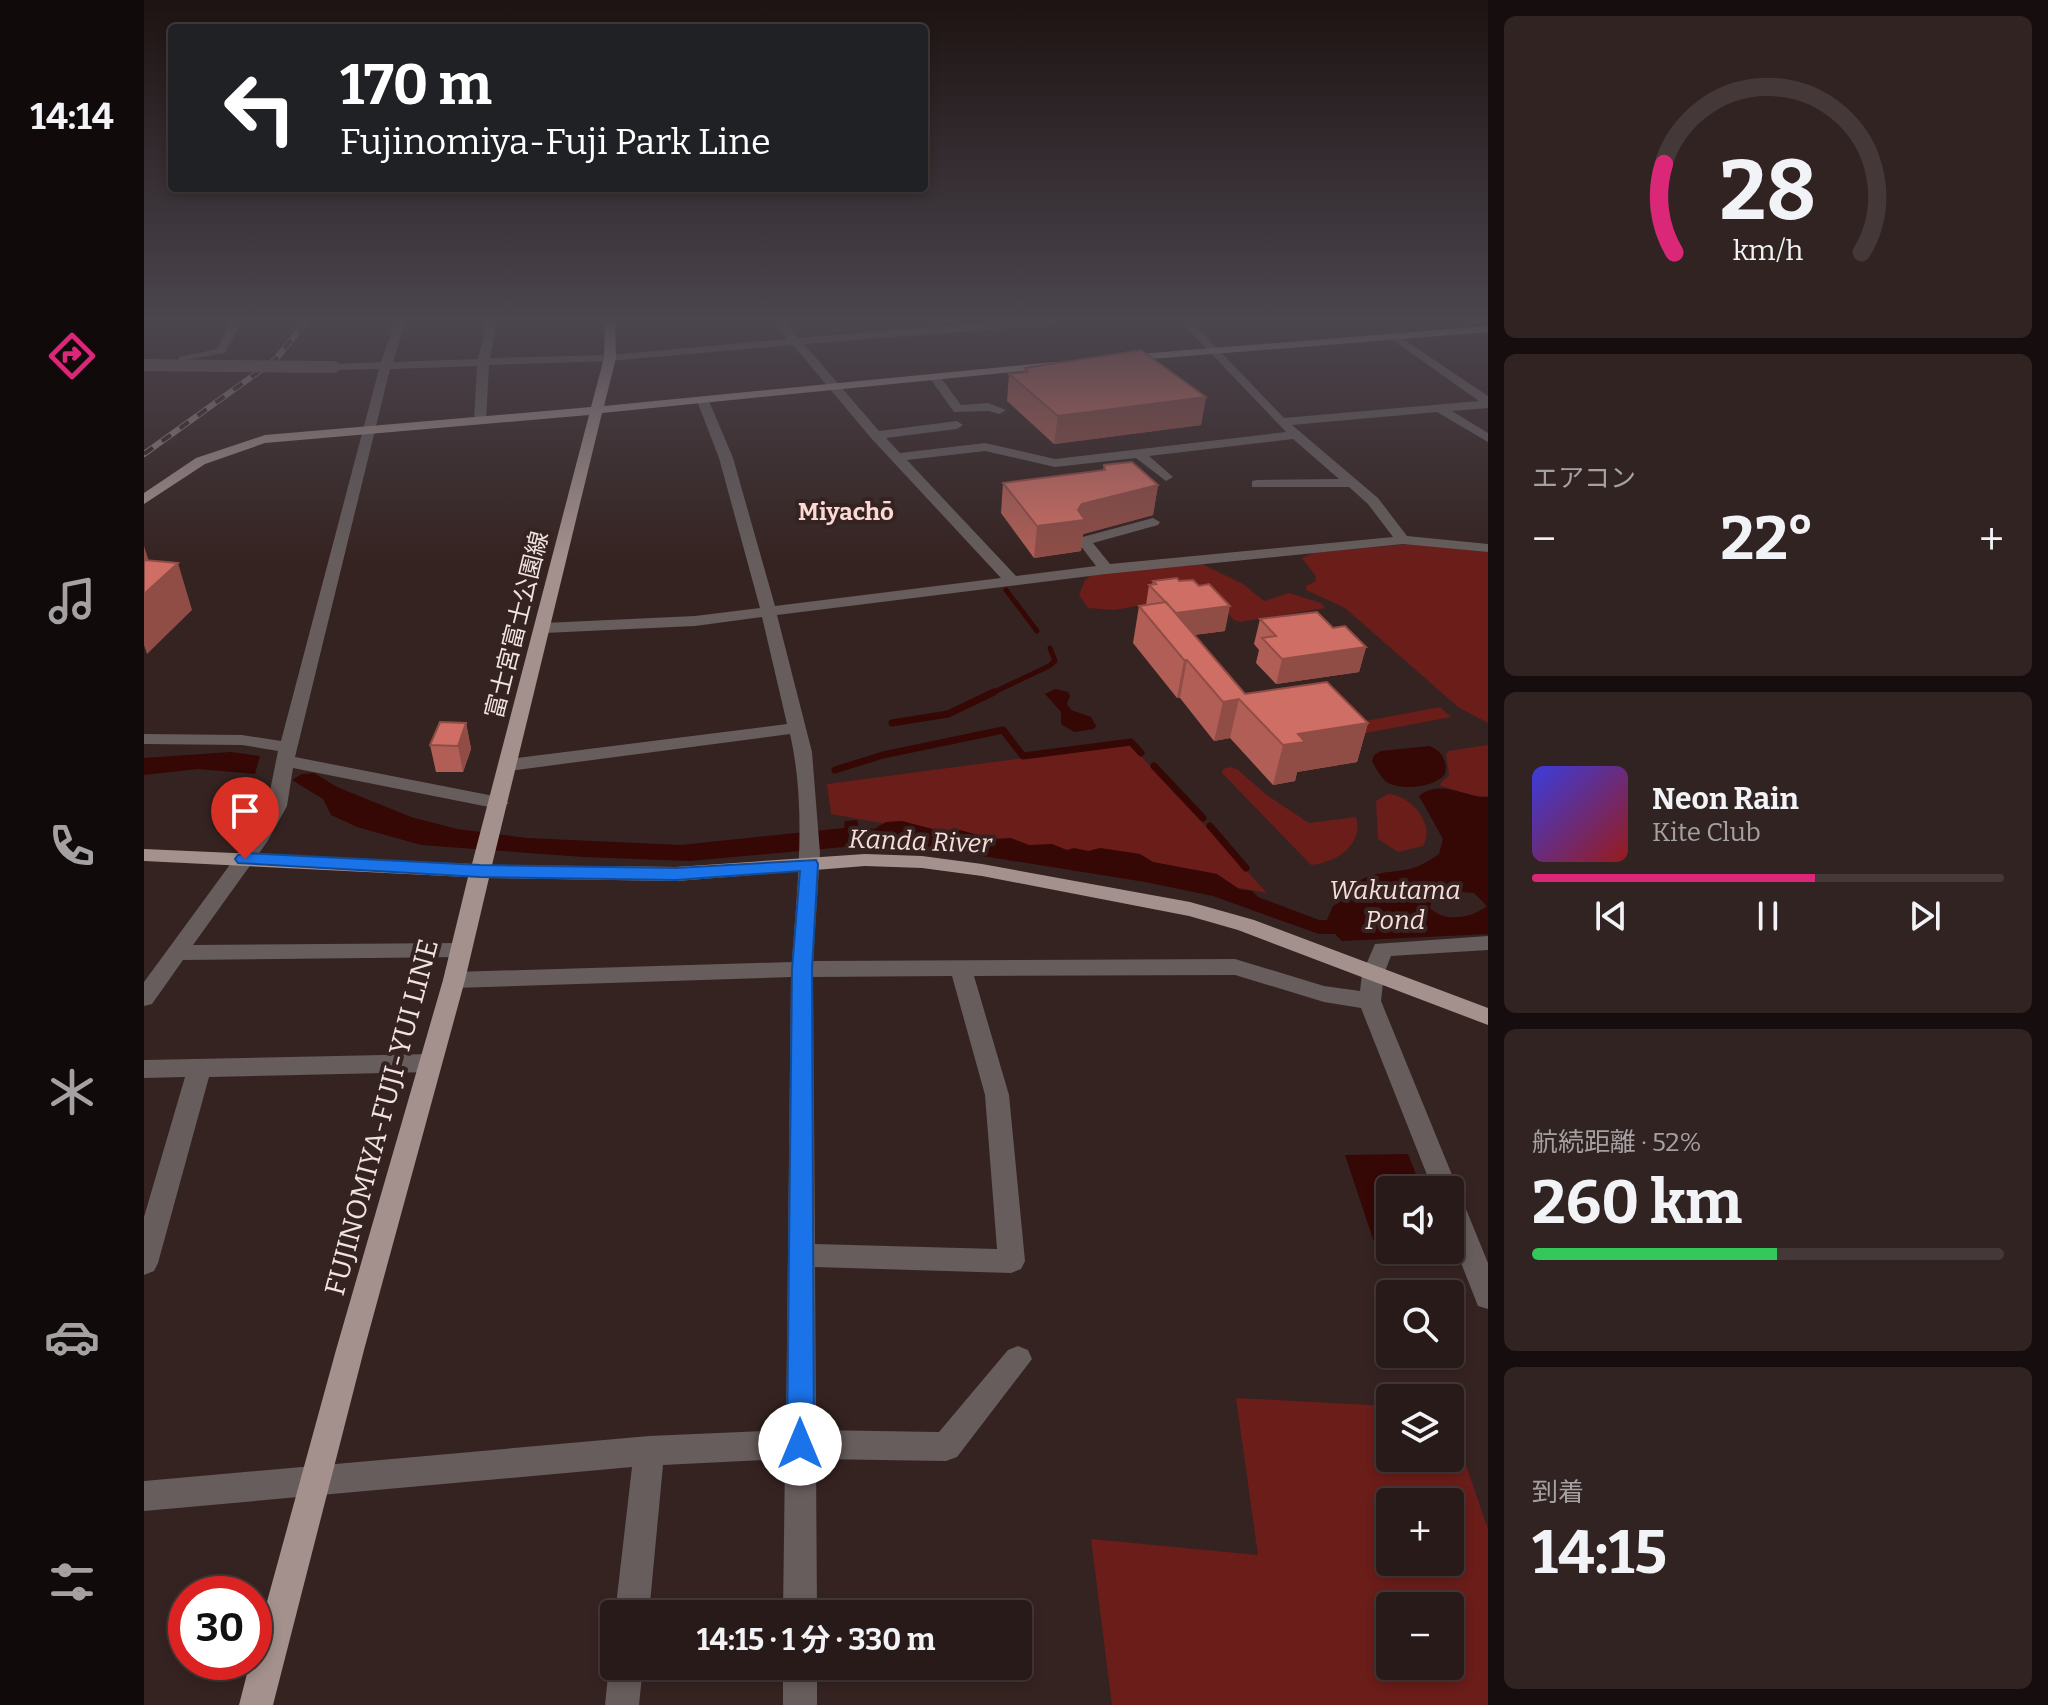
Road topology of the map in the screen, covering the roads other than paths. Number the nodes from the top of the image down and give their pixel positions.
1 (703, 401) edge
2 (376, 402) edge
3 (481, 402) edge
4 (599, 402) edge
5 (696, 402) edge
6 (845, 402) edge
7 (953, 402) edge
8 (1261, 402) edge
9 (1488, 403) edge
10 (1441, 409) junction
11 (597, 410) junction
12 (1000, 410) dead end
13 (480, 420) junction
14 (1281, 422) junction
15 (957, 425) dead end
16 (369, 429) junction
17 (876, 435) junction
18 (1296, 435) junction
19 (1488, 438) edge
20 (1137, 452) junction
21 (898, 457) junction
22 (1166, 477) dead end
23 (1353, 483) junction
24 (1257, 484) dead end
25 (144, 500) edge
26 (1153, 522) dead end
27 (1403, 540) junction
28 (1488, 548) edge
29 (1106, 569) junction
30 (1012, 580) junction
31 (769, 613) junction
32 (544, 628) junction
33 (798, 728) junction
34 (144, 739) edge
35 (287, 754) junction
36 (509, 765) junction
37 (499, 803) junction
38 (144, 855) edge
39 (809, 858) junction
40 (245, 859) junction
41 (483, 862) junction
42 (1488, 943) edge
43 (461, 950) junction
44 (174, 953) junction
45 (960, 967) junction
46 (802, 969) junction
47 (1373, 974) junction
48 (454, 980) junction
49 (144, 998) edge
50 (1370, 1001) junction
51 (1488, 1017) edge
52 (430, 1063) junction
53 (200, 1067) junction
54 (144, 1069) edge
55 (1440, 1176) edge
56 (1464, 1236) edge
57 (801, 1255) junction
58 (144, 1263) edge
59 (1488, 1297) edge
60 (1018, 1359) dead end
61 (800, 1444) junction
62 (649, 1451) junction
63 (316, 1480) junction
64 (144, 1496) edge
65 (633, 1600) edge
66 (800, 1600) edge
67 (625, 1680) edge
68 (800, 1680) edge
69 (256, 1705) edge
70 (622, 1705) edge
71 (800, 1705) edge

1 - 31 street
2 - 16 street
3 - 13 street
4 - 11 main road, 富士宮富士公園線
5 - 11 main road
6 - 17 street
7 - 12 street
8 - 14 street
9 - 10 street
10 - 14 street
10 - 19 street
11 - 13 main road
11 - 32 main road, 富士宮富士公園線
13 - 16 main road
14 - 18 street
15 - 17 street
16 - 25 main road
16 - 35 street
17 - 21 street
18 - 20 street
18 - 23 street
20 - 21 street
20 - 22 street
21 - 30 street
23 - 24 street
23 - 27 street
26 - 29 street
27 - 28 street
27 - 29 street
29 - 30 street
30 - 31 street
31 - 32 street
31 - 33 street
32 - 36 main road, 富士宮富士公園線
33 - 36 street
33 - 39 street
34 - 35 street
35 - 37 street
35 - 40 street
36 - 37 main road, 富士宮富士公園線
37 - 41 main road, 富士宮富士公園線
38 - 40 main road
39 - 41 main road
39 - 46 street
39 - 47 main road
40 - 41 main road
40 - 44 street
41 - 43 main road, FUJINOMIYA-FUJI-YUI LINE
42 - 47 street
43 - 44 street
43 - 48 main road, FUJINOMIYA-FUJI-YUI LINE
44 - 49 street
45 - 46 street
45 - 50 street
45 - 57 street
46 - 48 street
46 - 57 street
47 - 50 street
47 - 51 main road
48 - 52 main road, FUJINOMIYA-FUJI-YUI LINE
50 - 55 street
52 - 53 street
52 - 63 main road, FUJINOMIYA-FUJI-YUI LINE
53 - 54 street
53 - 58 street
56 - 59 street
57 - 61 street
60 - 61 street
61 - 62 street
61 - 66 street
62 - 63 street
62 - 65 street
63 - 64 street
63 - 69 main road, FUJINOMIYA-FUJI-YUI LINE
67 - 70 street
68 - 71 street

